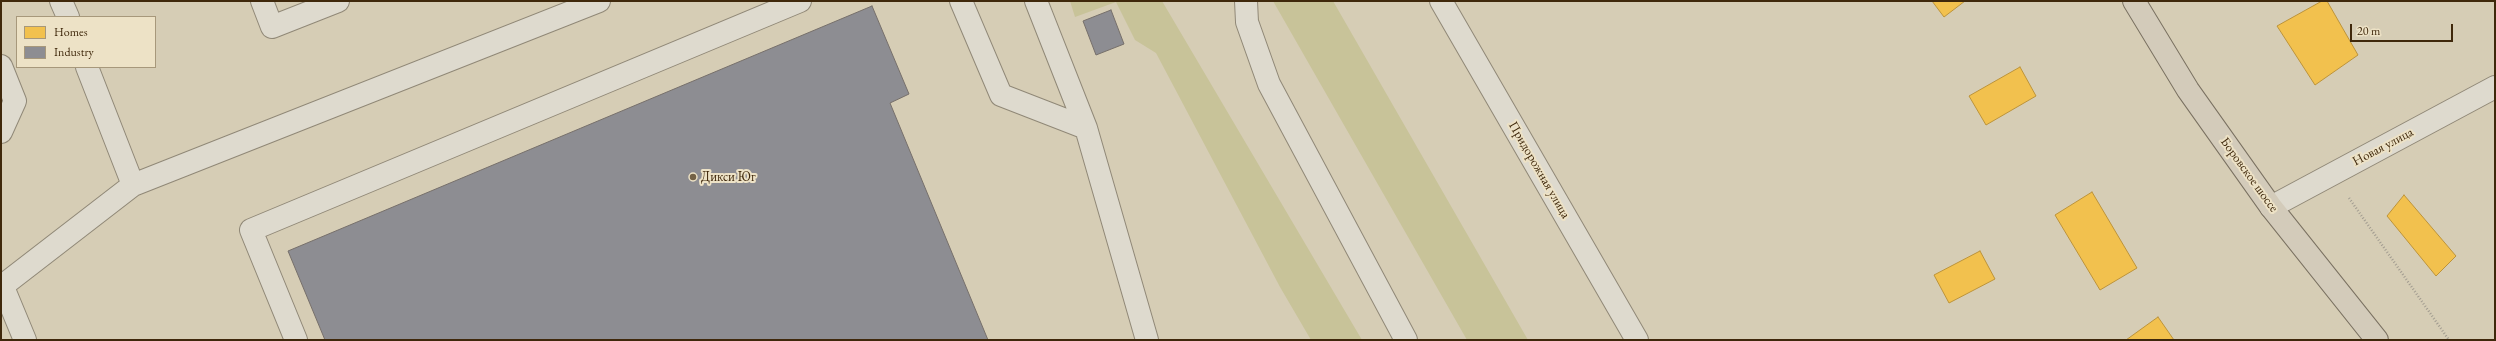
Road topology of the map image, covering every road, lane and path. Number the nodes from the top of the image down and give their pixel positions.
1 (62, 1) edge
2 (262, 1) edge
3 (338, 1) edge
4 (598, 1) edge
5 (800, 1) edge
6 (961, 1) edge
7 (1036, 1) edge
8 (1246, 1) edge
9 (1441, 1) edge
10 (2134, 1) edge
11 (68, 16) edge
12 (1, 66) edge
13 (87, 68) edge
14 (2495, 87) edge
15 (1086, 128) junction
16 (1, 132) edge
17 (2332, 174) junction
18 (133, 185) junction
19 (2271, 207) junction
20 (2, 287) edge
21 (25, 340) edge
22 (296, 340) edge
23 (1147, 340) edge
24 (1406, 340) edge
25 (1637, 340) edge
26 (2377, 340) edge
27 (2449, 340) edge

1 - 11 street
2 - 3 street
4 - 18 street
5 - 22 street
6 - 15 street
7 - 15 street
8 - 24 street
9 - 25 street, Придорожная улица
10 - 19 main road, Боровское шоссе
12 - 16 street
13 - 18 street
14 - 17 street, Новая улица
15 - 23 street
17 - 19 street, Новая улица
17 - 27 path
18 - 20 street
19 - 26 main road, Боровское шоссе
20 - 21 street

